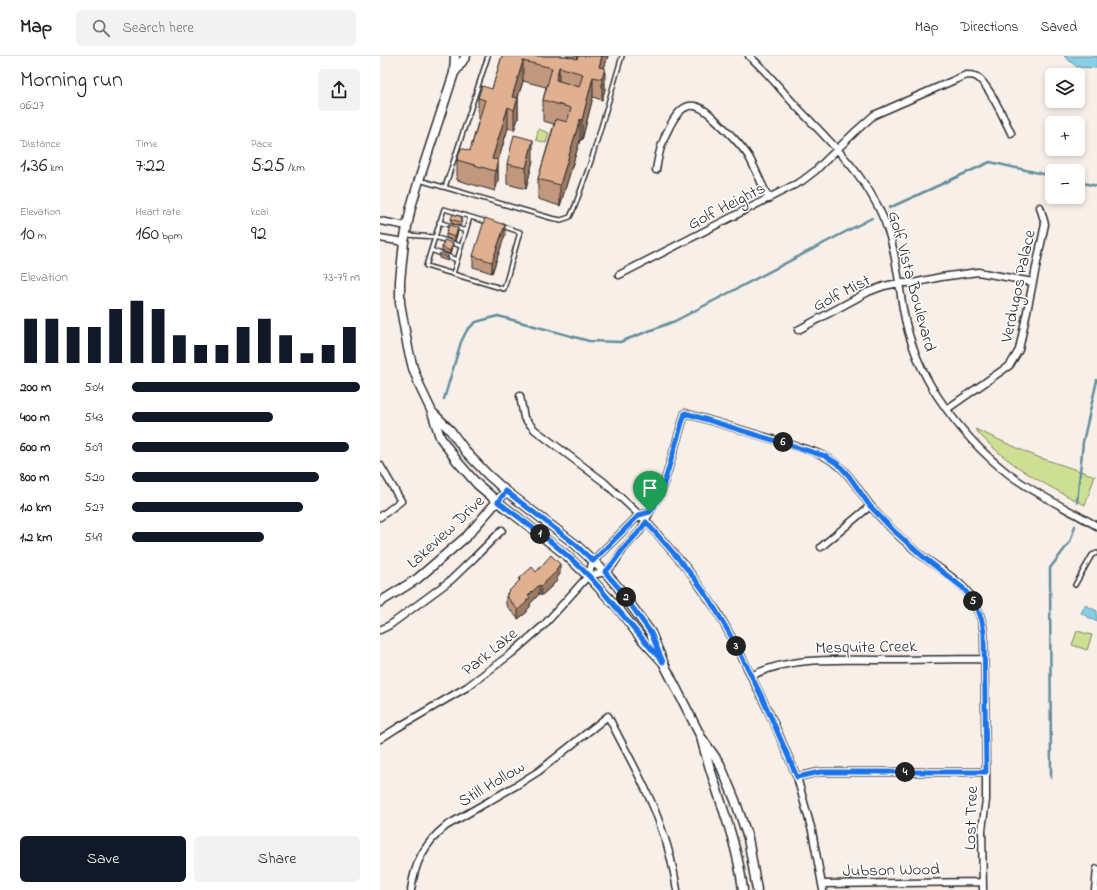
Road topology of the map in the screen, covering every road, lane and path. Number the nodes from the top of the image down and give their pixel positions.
1 (455, 56) edge
2 (466, 56) edge
3 (488, 56) edge
4 (622, 56) edge
5 (749, 56) edge
6 (454, 73) junction
7 (1011, 133) dead end
8 (837, 149) junction
9 (656, 170) dead end
10 (419, 180) junction
11 (445, 187) junction
12 (769, 199) junction
13 (1040, 207) dead end
14 (470, 217) junction
15 (380, 221) edge
16 (440, 222) junction
17 (492, 223) edge
18 (498, 225) edge
19 (407, 226) junction
20 (466, 230) junction
21 (434, 237) junction
22 (380, 238) edge
23 (404, 239) junction
24 (461, 246) junction
25 (431, 250) junction
26 (457, 260) junction
27 (453, 274) junction
28 (619, 275) dead end
29 (1033, 282) junction
30 (899, 283) junction
31 (798, 330) dead end
32 (520, 396) dead end
33 (947, 409) junction
34 (432, 412) junction
35 (380, 465) edge
36 (506, 491) junction
37 (498, 502) junction
38 (870, 506) junction
39 (650, 512) junction
40 (639, 515) junction
41 (380, 517) edge
42 (646, 522) junction
43 (1097, 526) edge
44 (502, 530) dead end
45 (614, 540) junction
46 (624, 548) junction
47 (821, 548) dead end
48 (1097, 554) edge
49 (593, 561) junction
50 (605, 572) junction
51 (588, 576) junction
52 (1075, 585) dead end
53 (380, 602) edge
54 (380, 630) edge
55 (984, 659) junction
56 (663, 662) junction
57 (751, 676) junction
58 (701, 737) junction
59 (380, 739) edge
60 (986, 772) junction
61 (797, 777) junction
62 (1097, 869) edge
63 (1097, 881) edge
64 (983, 882) junction
65 (823, 887) edge
66 (411, 890) edge
67 (677, 890) edge
68 (743, 890) edge
69 (757, 890) edge
70 (983, 890) edge
71 (1095, 890) edge

1 - 6 street
2 - 6 street
3 - 11 lane
4 - 11 lane
5 - 8 street, Golf Vista Boulevard
6 - 10 street
7 - 8 street, Golf Heights
8 - 12 street, Golf Heights
8 - 30 street, Golf Vista Boulevard
9 - 12 street
10 - 11 lane
10 - 19 street
12 - 28 street, Golf Heights
13 - 29 street, Verdugos Palace
14 - 16 lane
14 - 17 lane
14 - 20 lane
15 - 19 street
16 - 20 lane
16 - 21 lane
18 - 27 lane
19 - 23 street
20 - 24 lane
21 - 23 lane
21 - 24 lane
21 - 25 lane
22 - 23 street
23 - 34 street
24 - 26 lane
25 - 26 lane
25 - 27 lane
26 - 27 lane
29 - 30 street, Golf Mist
29 - 33 street, Verdugos Palace
30 - 31 street, Golf Mist
30 - 33 street, Golf Vista Boulevard
32 - 40 street
33 - 43 street, Golf Vista Boulevard
34 - 36 street
34 - 37 street
35 - 41 street
36 - 37 street, Lakeview Drive
36 - 49 street
37 - 51 street
37 - 53 street, Lakeview Drive
38 - 39 street, Lost Tree
38 - 47 street
38 - 55 street, Lost Tree
39 - 40 street
39 - 42 street
40 - 42 street
40 - 45 street
42 - 46 street
42 - 57 street
44 - 54 street
45 - 46 street
45 - 49 street
46 - 50 street
48 - 52 lane
49 - 50 street
49 - 51 street, Park Lake
50 - 51 street
50 - 56 street
51 - 56 street
51 - 59 street, Park Lake
55 - 57 street, Mesquite Creek
55 - 60 street, Lost Tree
56 - 58 street
57 - 61 street
58 - 68 street
58 - 69 street
60 - 61 street
60 - 64 street, Lost Tree
61 - 65 street
62 - 63 street
63 - 71 street
64 - 65 street, Jubson Wood
64 - 70 street, Lost Tree
66 - 67 street, Still Hollow

